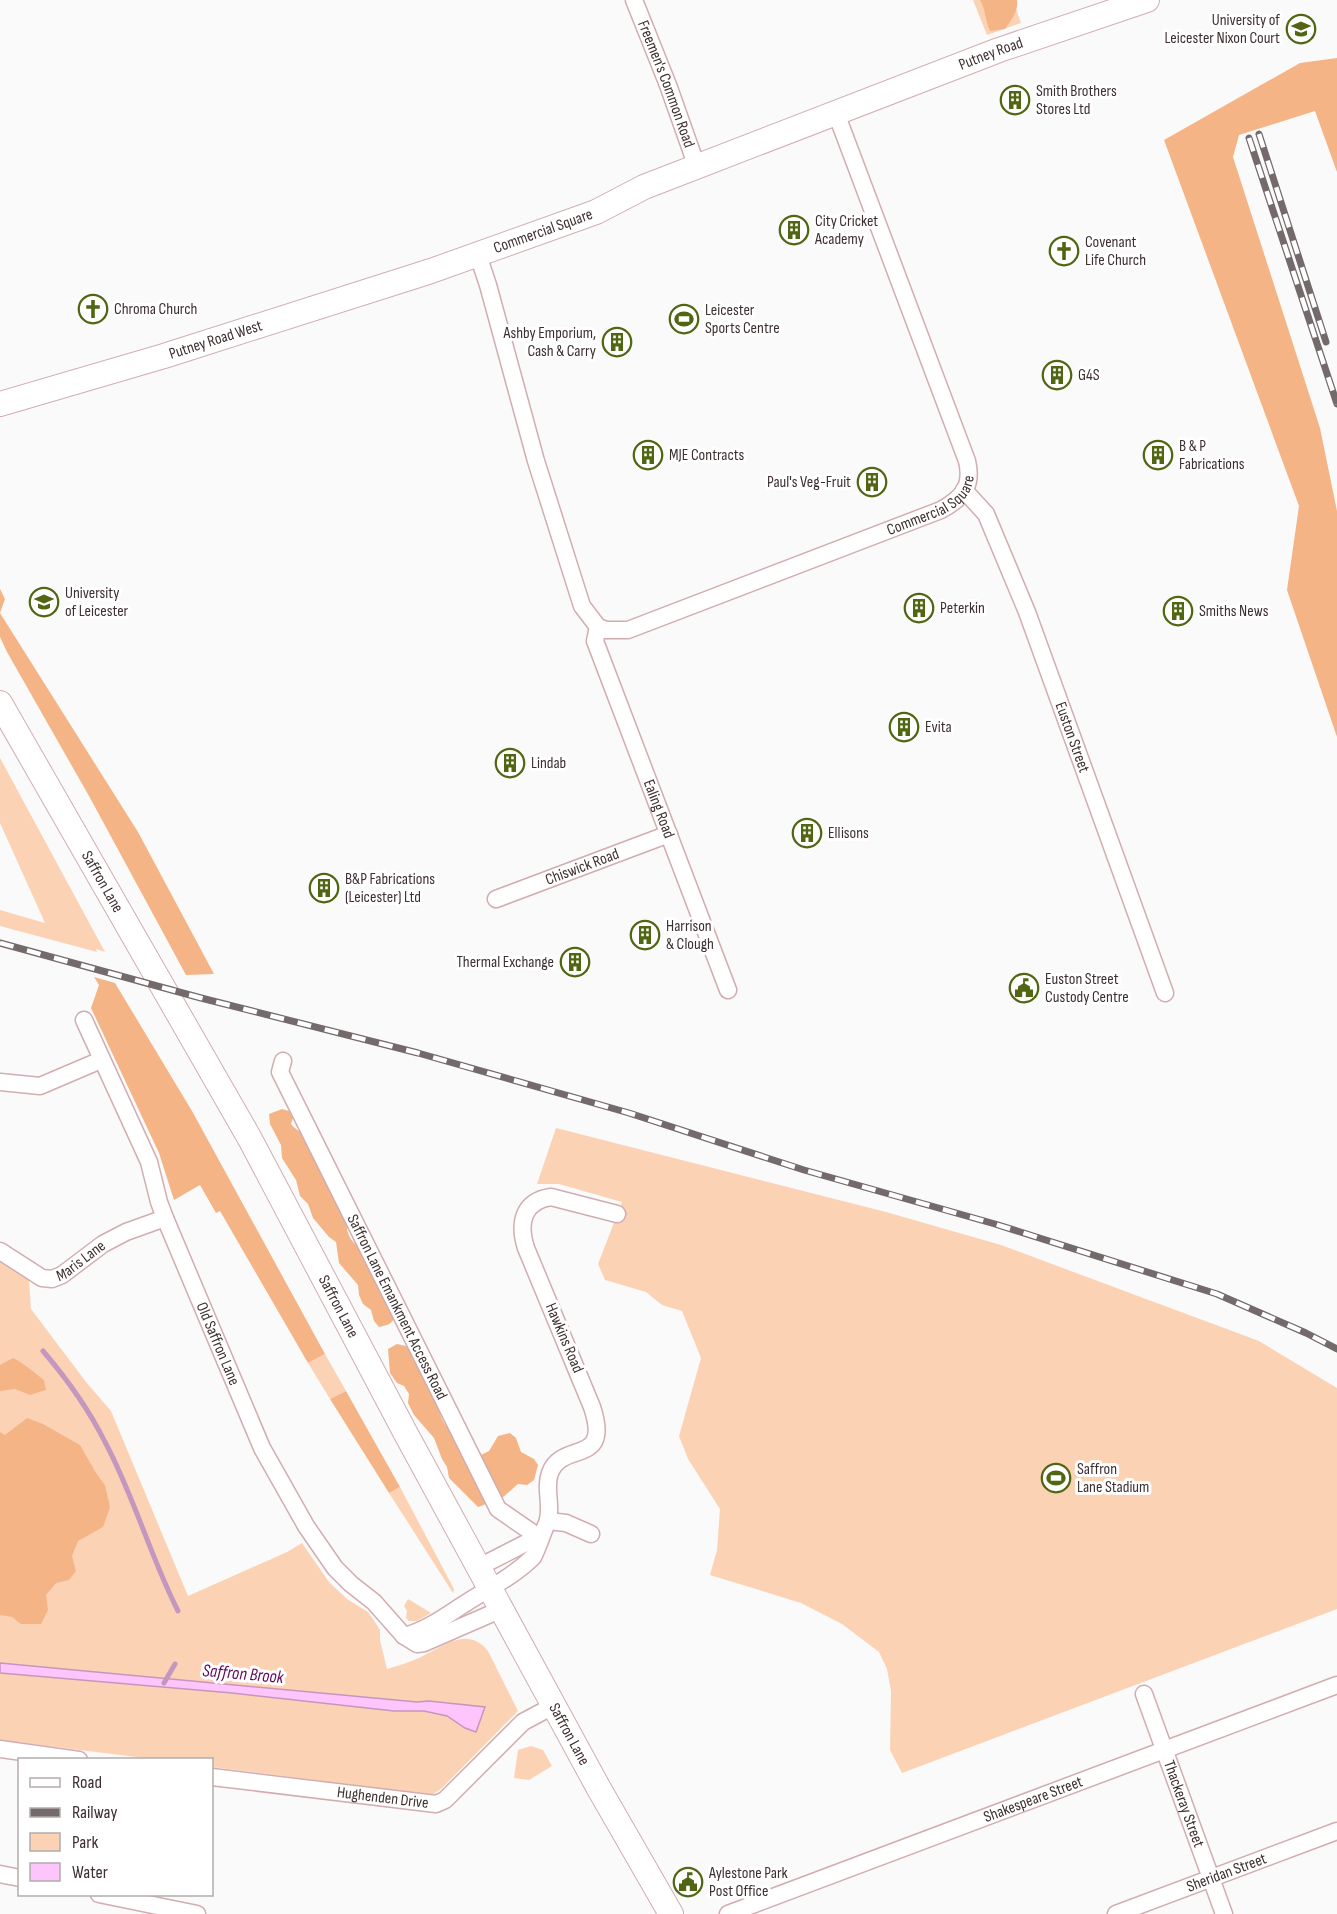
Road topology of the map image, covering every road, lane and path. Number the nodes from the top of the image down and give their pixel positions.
1 (634, 0) edge
2 (1147, 0) edge
3 (837, 113) junction
4 (697, 167) junction
5 (478, 255) junction
6 (0, 404) edge
7 (964, 490) junction
8 (597, 627) junction
9 (0, 703) edge
10 (669, 834) junction
11 (496, 899) dead end
12 (728, 990) dead end
13 (1166, 993) dead end
14 (84, 1020) dead end
15 (101, 1060) junction
16 (283, 1061) dead end
17 (0, 1082) edge
18 (617, 1214) dead end
19 (165, 1218) junction
20 (0, 1251) edge
21 (548, 1521) junction
22 (591, 1534) dead end
23 (540, 1538) junction
24 (485, 1578) junction
25 (502, 1609) junction
26 (404, 1636) junction
27 (1337, 1685) edge
28 (1144, 1694) dead end
29 (554, 1706) junction
30 (0, 1749) edge
31 (1164, 1750) junction
32 (65, 1758) edge
33 (213, 1777) edge
34 (1337, 1830) edge
35 (0, 1874) edge
36 (18, 1878) edge
37 (1211, 1878) junction
38 (109, 1896) edge
39 (197, 1914) edge
40 (671, 1914) edge
41 (728, 1914) edge
42 (1116, 1914) edge
43 (1224, 1914) edge

1 - 4 street, Freemen's Common Road
2 - 3 main road, Putney Road
3 - 4 main road, Commercial Square
3 - 7 street, Commercial Square
4 - 5 main road, Commercial Square
5 - 6 main road, Putney Road West
5 - 8 street, Commercial Square
7 - 8 street, Commercial Square
7 - 13 street, Euston Street
8 - 10 street, Ealing Road
9 - 24 main road, Saffron Lane
10 - 11 street, Chiswick Road
10 - 12 street, Ealing Road
14 - 15 street, Old Saffron Lane
15 - 17 street
15 - 19 street, Old Saffron Lane
16 - 23 street, Saffron Lane Emankment Access Road
18 - 21 street, Hawkins Road
19 - 20 street, Maris Lane
19 - 26 street, Old Saffron Lane
21 - 22 street
21 - 23 street, Hawkins Road
23 - 24 street
23 - 24 street, Hawkins Road
24 - 25 main road, Saffron Lane
24 - 26 street
25 - 26 street
25 - 29 main road, Saffron Lane
27 - 31 street, Shakespeare Street
28 - 31 street, Thackeray Street
29 - 33 street, Hughenden Drive
29 - 40 main road, Saffron Lane
30 - 32 street
31 - 37 street, Thackeray Street
31 - 41 street, Shakespeare Street
34 - 37 street, Sheridan Street
35 - 36 street
37 - 42 street, Sheridan Street
37 - 43 street, Thackeray Street
38 - 39 street

